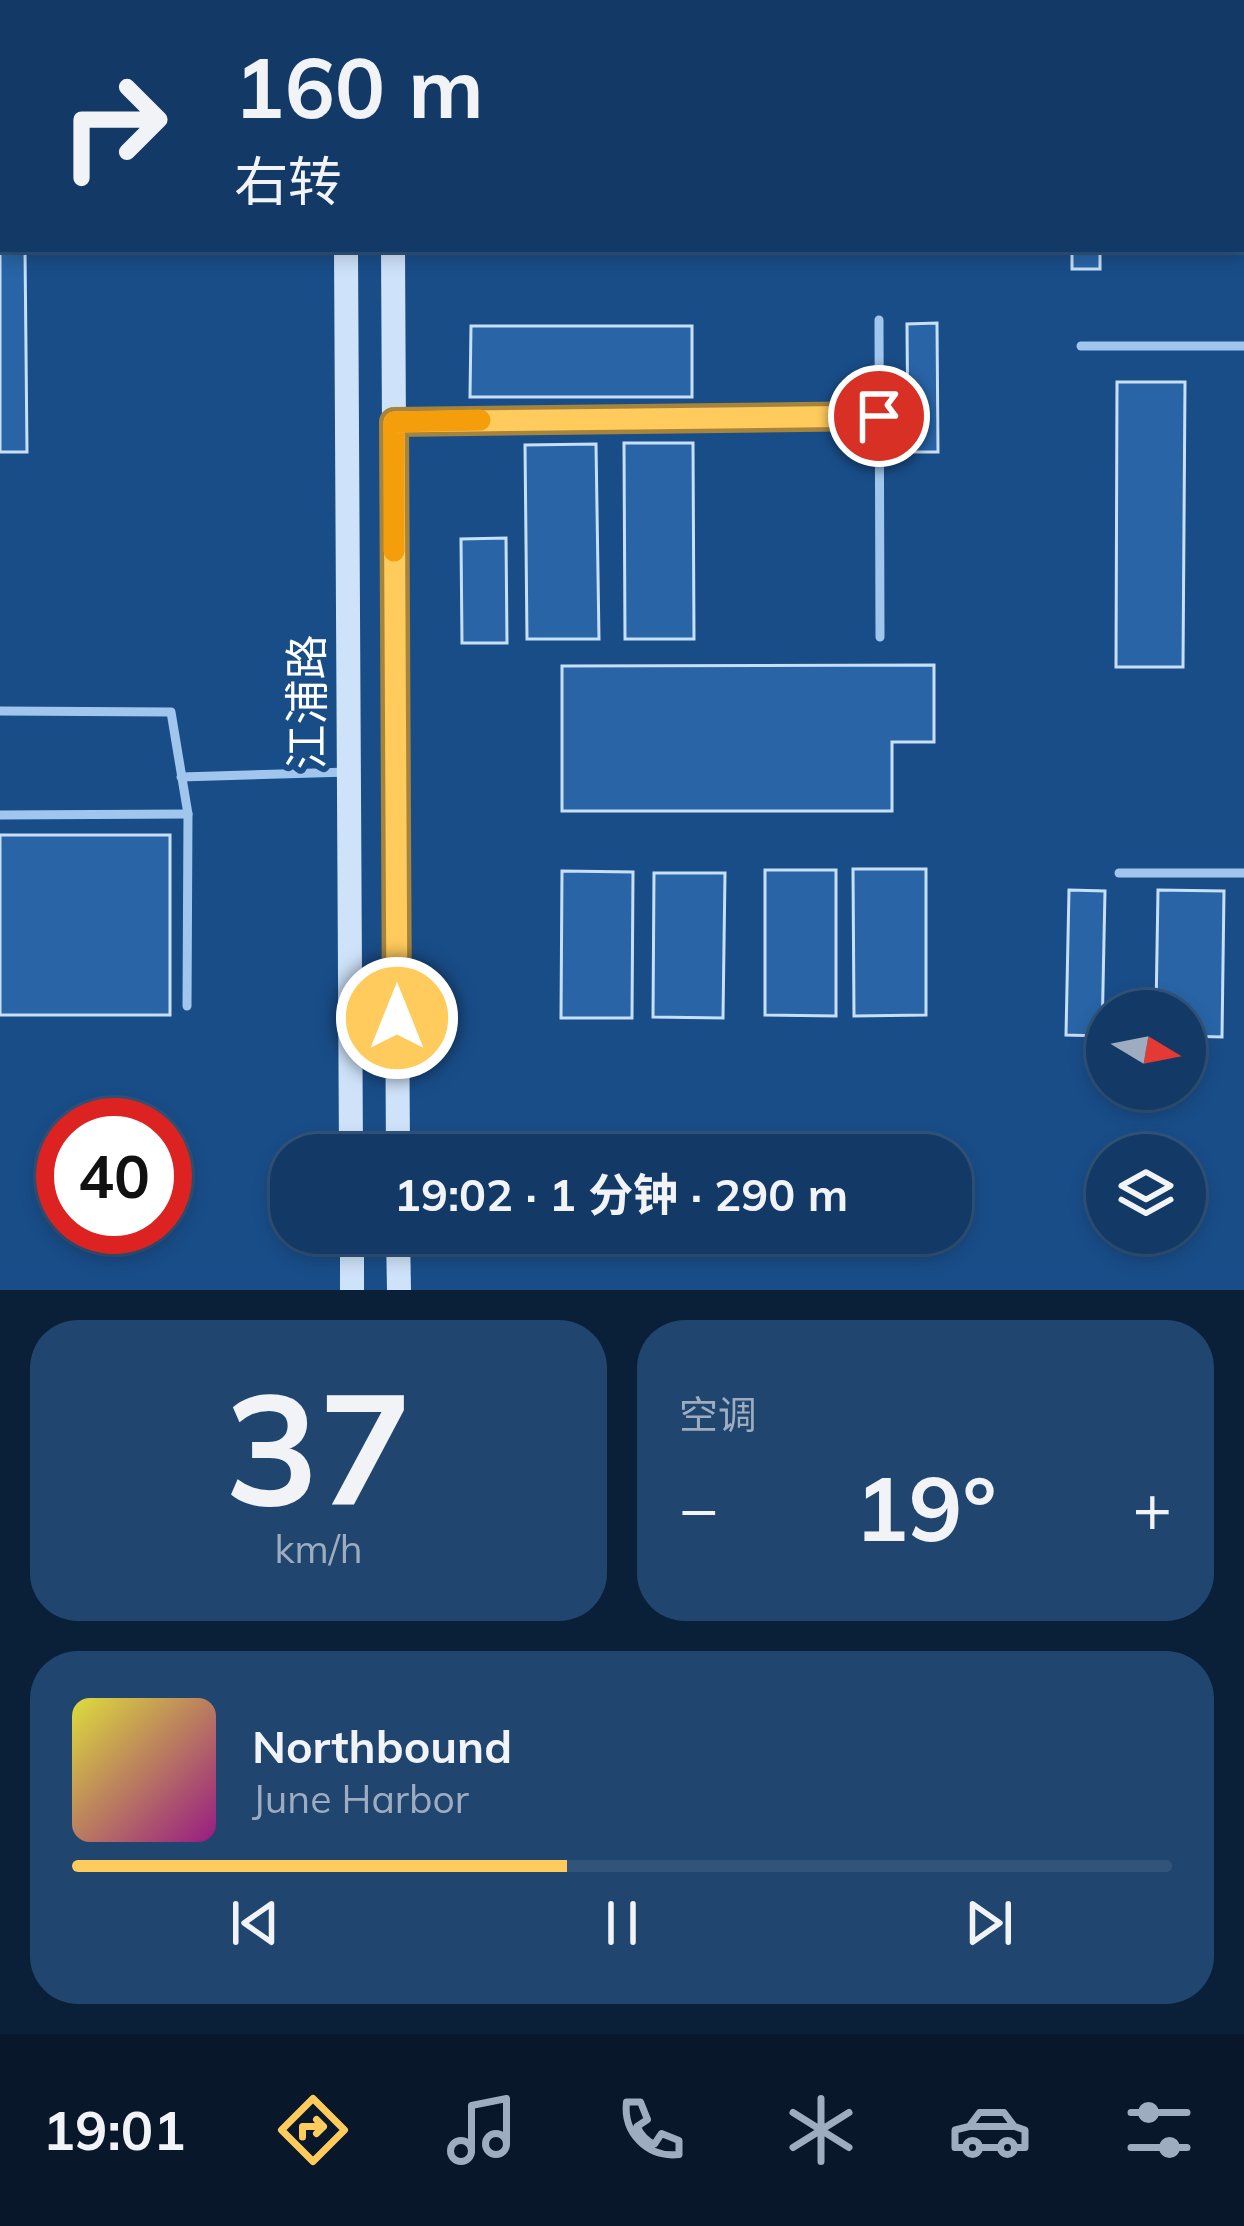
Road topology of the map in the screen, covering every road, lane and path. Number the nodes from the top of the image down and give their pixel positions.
1 (346, 252) edge
2 (393, 252) edge
3 (879, 320) dead end
4 (1081, 346) dead end
5 (1244, 346) edge
6 (879, 416) junction
7 (394, 422) junction
8 (880, 637) dead end
9 (0, 711) edge
10 (349, 772) junction
11 (181, 777) junction
12 (188, 814) junction
13 (0, 815) edge
14 (1119, 873) dead end
15 (1244, 873) edge
16 (187, 1006) dead end
17 (351, 1134) edge
18 (398, 1134) edge
19 (352, 1254) edge
20 (398, 1254) edge
21 (352, 1290) edge
22 (399, 1290) edge

1 - 10 street, 江浦路
2 - 7 street, 江浦路
3 - 6 lane
4 - 5 lane
6 - 7 lane
6 - 8 lane
7 - 18 street, 江浦路
9 - 11 lane
10 - 11 lane
10 - 17 street, 江浦路
11 - 12 lane
12 - 13 lane
12 - 16 lane
14 - 15 lane
19 - 21 street
20 - 22 street

